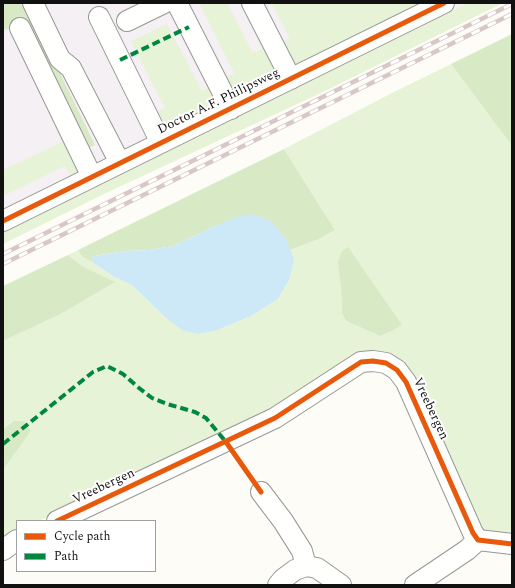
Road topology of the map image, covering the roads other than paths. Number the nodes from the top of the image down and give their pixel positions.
1 (33, 3) edge
2 (164, 3) edge
3 (177, 3) edge
4 (252, 3) edge
5 (434, 5) edge
6 (99, 17) dead end
7 (127, 21) dead end
8 (20, 28) dead end
9 (291, 79) junction
10 (230, 109) junction
11 (161, 143) junction
12 (120, 163) junction
13 (92, 176) junction
14 (3, 221) edge
15 (262, 492) dead end
16 (59, 520) edge
17 (478, 540) junction
18 (16, 541) edge
19 (512, 544) edge
20 (3, 550) edge
21 (306, 566) junction
22 (278, 585) edge
23 (341, 585) edge
24 (415, 585) edge

1 - 12 street
2 - 7 street
3 - 10 street
4 - 9 street
5 - 9 street, Doctor A.F. Philipsweg
6 - 11 street
8 - 13 street
9 - 10 street, Doctor A.F. Philipsweg
10 - 11 street, Doctor A.F. Philipsweg
11 - 12 street, Doctor A.F. Philipsweg
12 - 13 street, Doctor A.F. Philipsweg
13 - 14 street, Doctor A.F. Philipsweg
15 - 21 street
16 - 17 street, Vreebergen
17 - 19 street
17 - 24 street
18 - 20 street
21 - 22 street
21 - 23 street

